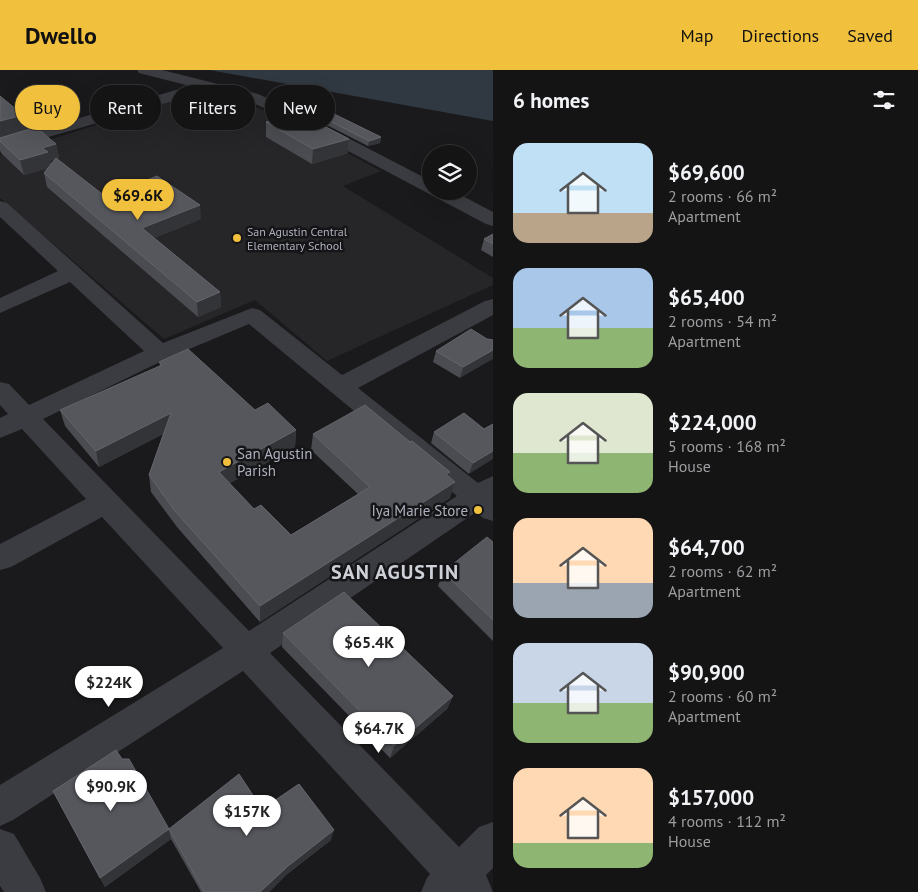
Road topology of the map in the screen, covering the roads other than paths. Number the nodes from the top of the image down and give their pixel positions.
1 (144, 70) edge
2 (200, 85) edge
3 (171, 96) edge
4 (255, 98) edge
5 (0, 146) edge
6 (422, 183) edge
7 (460, 200) edge
8 (0, 207) edge
9 (488, 211) edge
10 (72, 273) junction
11 (0, 306) edge
12 (493, 306) edge
13 (462, 324) junction
14 (485, 339) edge
15 (160, 354) junction
16 (341, 386) junction
17 (0, 390) edge
18 (25, 417) junction
19 (0, 429) edge
20 (488, 498) edge
21 (105, 502) junction
22 (0, 558) edge
23 (246, 651) junction
24 (0, 807) edge
25 (493, 841) edge
26 (0, 848) edge
27 (458, 886) edge
28 (26, 892) edge

1 - 2 street
3 - 5 street
4 - 6 street
7 - 9 street
8 - 10 street
10 - 11 street
10 - 15 street
12 - 13 street
13 - 14 street
13 - 16 street
15 - 16 street
15 - 18 street
16 - 20 street
17 - 18 street
18 - 19 street
18 - 21 street
20 - 23 street
21 - 22 street
21 - 23 street
23 - 24 street
23 - 27 street
25 - 27 street
26 - 28 street

